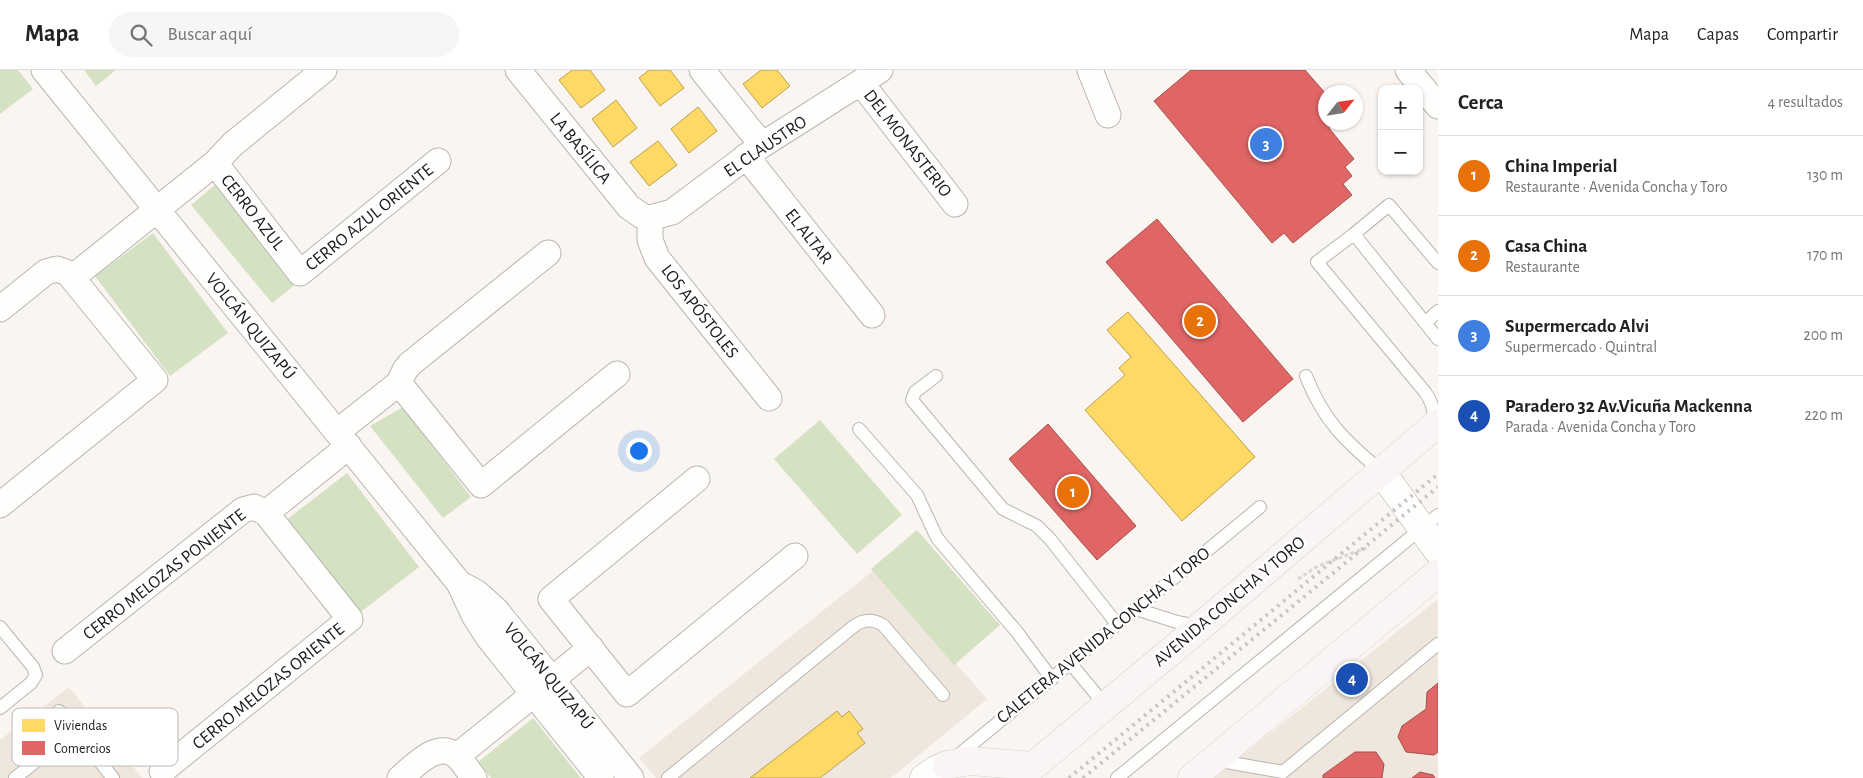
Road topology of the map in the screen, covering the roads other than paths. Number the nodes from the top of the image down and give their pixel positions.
1 (44, 70) edge
2 (324, 70) edge
3 (518, 70) edge
4 (702, 70) edge
5 (1090, 70) edge
6 (1408, 70) edge
7 (875, 73) edge
8 (1438, 106) edge
9 (1108, 115) dead end
10 (754, 151) junction
11 (438, 161) dead end
12 (215, 163) junction
13 (955, 204) dead end
14 (157, 209) junction
15 (650, 218) junction
16 (1354, 234) junction
17 (548, 252) dead end
18 (1438, 263) edge
19 (300, 273) joint
20 (73, 277) junction
21 (0, 308) edge
22 (1438, 311) edge
23 (872, 315) dead end
24 (1425, 322) junction
25 (1438, 339) edge
26 (617, 374) dead end
27 (936, 376) dead end
28 (1306, 376) dead end
29 (398, 383) junction
30 (769, 398) dead end
31 (1435, 426) edge
32 (860, 429) dead end
33 (343, 439) junction
34 (1381, 471) junction
35 (696, 479) dead end
36 (0, 506) edge
37 (1260, 507) dead end
38 (266, 513) junction
39 (1430, 522) edge
40 (1438, 551) edge
41 (796, 556) dead end
42 (1438, 573) edge
43 (1136, 608) junction
44 (1117, 624) junction
45 (0, 626) edge
46 (1201, 626) junction
47 (1438, 644) edge
48 (591, 648) junction
49 (65, 651) dead end
50 (1071, 664) junction
51 (1052, 679) junction
52 (542, 687) junction
53 (943, 695) dead end
54 (1106, 705) junction
55 (0, 708) edge
56 (457, 756) junction
57 (178, 758) edge
58 (1215, 760) junction
59 (948, 764) junction
60 (30, 766) edge
61 (103, 766) edge
62 (168, 766) edge
63 (162, 771) dead end
64 (1026, 772) edge
65 (15, 778) edge
66 (113, 778) edge
67 (400, 778) edge
68 (474, 778) edge
69 (601, 778) edge
70 (632, 778) edge
71 (668, 778) edge
72 (924, 778) edge
73 (1117, 778) edge
74 (1192, 778) edge

1 - 14 street, VOLCÁN QUIZAPÚ
2 - 12 street
3 - 15 street, LA BASÍLICA
4 - 10 street, EL ALTAR
5 - 9 street
6 - 8 street
7 - 10 street, EL CLAUSTRO
7 - 13 street, DEL MONASTERIO
10 - 15 street, EL CLAUSTRO
10 - 23 street, EL ALTAR
11 - 19 street, CERRO AZUL ORIENTE
12 - 14 street, CERRO AZUL
12 - 19 street, CERRO AZUL
14 - 20 street, CERRO AZUL
14 - 33 street, VOLCÁN QUIZAPÚ
15 - 30 street, LOS APÓSTOLES
16 - 18 lane
16 - 24 lane
16 - 31 lane
17 - 29 street
20 - 21 street
20 - 36 street
22 - 24 lane
24 - 25 lane
26 - 29 street
27 - 44 lane
28 - 34 lane
29 - 33 street
31 - 34 main road, AVENIDA CONCHA Y TORO
32 - 51 lane
33 - 38 street
33 - 52 street, VOLCÁN QUIZAPÚ
34 - 39 street
34 - 46 main road, AVENIDA CONCHA Y TORO
35 - 48 street
37 - 43 lane, CALETERA AVENIDA CONCHA Y TORO
38 - 49 street, CERRO MELOZAS PONIENTE
38 - 57 street, CERRO MELOZAS ORIENTE
39 - 40 street
39 - 73 lane
41 - 48 street
42 - 58 main road
43 - 44 lane, CALETERA AVENIDA CONCHA Y TORO
43 - 46 lane
44 - 50 lane, CALETERA AVENIDA CONCHA Y TORO
45 - 55 lane
46 - 54 main road, AVENIDA CONCHA Y TORO
47 - 58 lane
48 - 52 street
50 - 51 lane, CALETERA AVENIDA CONCHA Y TORO
50 - 54 lane
51 - 59 lane, CALETERA AVENIDA CONCHA Y TORO
52 - 56 street
52 - 69 street, VOLCÁN QUIZAPÚ
52 - 70 street, VOLCÁN QUIZAPÚ
53 - 71 lane
54 - 64 main road, AVENIDA CONCHA Y TORO
56 - 67 street
56 - 68 street
58 - 74 main road
59 - 64 main road
59 - 72 street
60 - 65 lane
61 - 66 lane
62 - 63 street, CERRO MELOZAS ORIENTE

